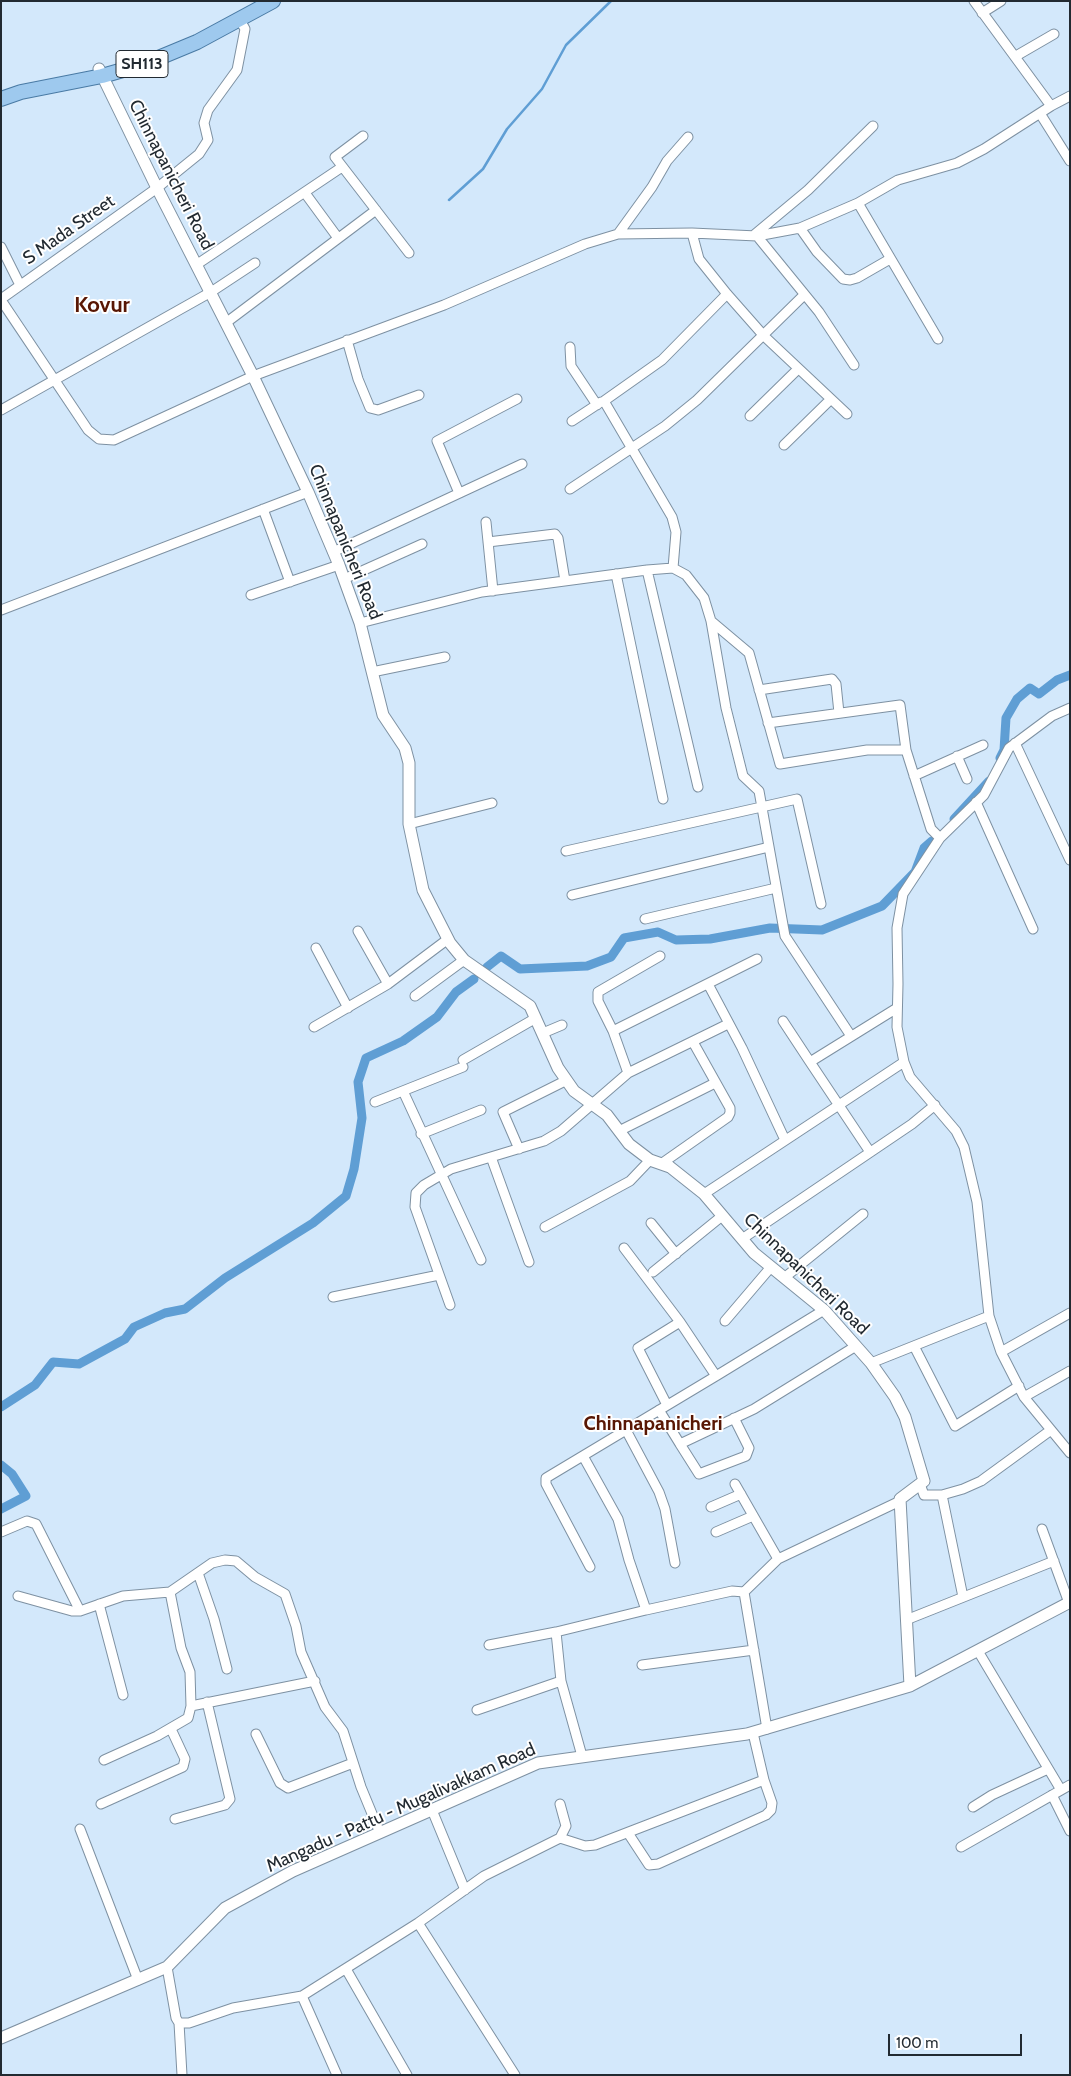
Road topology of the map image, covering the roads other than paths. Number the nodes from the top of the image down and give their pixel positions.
1 (255, 1) edge
2 (273, 1) edge
3 (974, 1) edge
4 (1001, 1) edge
5 (982, 13) junction
6 (239, 18) junction
7 (1054, 34) dead end
8 (1016, 56) junction
9 (100, 73) junction
10 (1, 90) edge
11 (1070, 96) edge
12 (1, 99) edge
13 (1051, 106) junction
14 (1041, 115) junction
15 (873, 126) dead end
16 (363, 136) dead end
17 (688, 137) dead end
18 (1070, 161) edge
19 (342, 167) junction
20 (157, 188) junction
21 (305, 193) junction
22 (858, 203) junction
23 (376, 210) junction
24 (800, 228) junction
25 (692, 233) junction
26 (618, 234) junction
27 (756, 236) junction
28 (338, 238) junction
29 (1, 247) edge
30 (408, 253) dead end
31 (890, 259) junction
32 (255, 263) dead end
33 (196, 265) junction
34 (20, 285) junction
35 (211, 292) junction
36 (727, 294) junction
37 (804, 295) junction
38 (1, 299) edge
39 (227, 322) junction
40 (764, 336) junction
41 (938, 339) dead end
42 (348, 340) junction
43 (570, 347) dead end
44 (854, 364) dead end
45 (798, 369) junction
46 (253, 376) junction
47 (55, 380) junction
48 (419, 395) dead end
49 (517, 399) dead end
50 (831, 399) junction
51 (601, 403) junction
52 (1, 410) edge
53 (847, 414) dead end
54 (750, 416) dead end
55 (572, 421) dead end
56 (784, 445) dead end
57 (631, 448) junction
58 (522, 464) dead end
59 (570, 489) dead end
60 (308, 492) junction
61 (459, 493) junction
62 (263, 509) junction
63 (486, 522) dead end
64 (488, 542) junction
65 (422, 544) dead end
66 (333, 552) junction
67 (339, 565) junction
68 (673, 568) junction
69 (647, 570) junction
70 (616, 574) junction
71 (344, 579) junction
72 (565, 581) junction
73 (290, 582) junction
74 (494, 591) junction
75 (250, 594) dead end
76 (1, 610) edge
77 (711, 621) junction
78 (360, 622) junction
79 (445, 657) dead end
80 (372, 672) junction
81 (759, 690) junction
82 (1069, 711) edge
83 (839, 713) junction
84 (768, 723) junction
85 (1015, 743) junction
86 (983, 745) dead end
87 (906, 750) junction
88 (957, 756) junction
89 (914, 776) junction
90 (967, 779) dead end
91 (698, 787) dead end
92 (663, 798) dead end
93 (976, 802) junction
94 (492, 803) dead end
95 (762, 806) junction
96 (409, 824) junction
97 (940, 838) junction
98 (769, 847) junction
99 (566, 851) dead end
100 (1070, 860) edge
101 (776, 888) junction
102 (572, 895) dead end
103 (821, 904) dead end
104 (645, 919) dead end
105 (1033, 929) dead end
106 (358, 931) dead end
107 (448, 939) junction
108 (316, 948) dead end
109 (660, 956) dead end
110 (757, 959) dead end
111 (464, 960) junction
112 (388, 984) junction
113 (708, 984) junction
114 (415, 996) dead end
115 (348, 1008) junction
116 (898, 1008) junction
117 (536, 1018) junction
118 (783, 1021) dead end
119 (728, 1024) junction
120 (562, 1025) dead end
121 (314, 1027) dead end
122 (613, 1031) junction
123 (543, 1034) junction
124 (852, 1036) junction
125 (693, 1042) junction
126 (810, 1062) junction
127 (904, 1062) junction
128 (628, 1073) junction
129 (565, 1081) junction
130 (715, 1083) junction
131 (403, 1091) junction
132 (375, 1102) dead end
133 (593, 1105) junction
134 (839, 1105) junction
135 (934, 1105) junction
136 (481, 1110) dead end
137 (619, 1131) junction
138 (421, 1134) junction
139 (785, 1140) junction
140 (519, 1149) junction
141 (870, 1152) junction
142 (491, 1157) junction
143 (656, 1162) junction
144 (441, 1175) junction
145 (704, 1194) junction
146 (863, 1214) dead end
147 (722, 1216) junction
148 (651, 1223) dead end
149 (545, 1227) dead end
150 (742, 1239) junction
151 (624, 1248) dead end
152 (676, 1254) junction
153 (481, 1260) dead end
154 (529, 1262) dead end
155 (771, 1267) junction
156 (654, 1272) dead end
157 (439, 1275) junction
158 (784, 1278) junction
159 (333, 1297) dead end
160 (450, 1305) dead end
161 (824, 1310) junction
162 (1070, 1313) edge
163 (989, 1316) junction
164 (725, 1321) dead end
165 (680, 1322) junction
166 (856, 1346) junction
167 (914, 1346) junction
168 (1001, 1352) junction
169 (871, 1363) junction
170 (1070, 1371) edge
171 (716, 1376) junction
172 (1018, 1386) junction
173 (1024, 1397) junction
174 (663, 1408) junction
175 (734, 1418) junction
176 (626, 1430) junction
177 (1051, 1430) junction
178 (680, 1444) junction
179 (1068, 1448) edge
180 (583, 1456) junction
181 (735, 1484) dead end
182 (920, 1484) junction
183 (741, 1494) junction
184 (942, 1495) junction
185 (900, 1501) junction
186 (711, 1507) dead end
187 (753, 1516) junction
188 (1042, 1529) dead end
189 (1, 1532) edge
190 (716, 1532) dead end
191 (778, 1559) junction
192 (1054, 1561) junction
193 (675, 1563) dead end
194 (590, 1568) dead end
195 (198, 1572) junction
196 (170, 1592) junction
197 (744, 1592) junction
198 (18, 1596) dead end
199 (963, 1597) junction
200 (1070, 1603) edge
201 (99, 1604) junction
202 (646, 1610) junction
203 (80, 1611) junction
204 (906, 1620) junction
205 (556, 1632) junction
206 (489, 1645) dead end
207 (754, 1650) junction
208 (978, 1651) junction
209 (642, 1665) dead end
210 (227, 1669) dead end
211 (315, 1681) junction
212 (561, 1681) junction
213 (910, 1686) junction
214 (123, 1695) dead end
215 (207, 1702) junction
216 (192, 1706) junction
217 (476, 1710) dead end
218 (767, 1728) junction
219 (170, 1729) junction
220 (753, 1732) junction
221 (256, 1734) dead end
222 (582, 1756) junction
223 (104, 1760) dead end
224 (353, 1763) junction
225 (1048, 1769) junction
226 (764, 1780) junction
227 (1070, 1785) edge
228 (1056, 1793) junction
229 (101, 1804) dead end
230 (560, 1804) dead end
231 (973, 1807) dead end
232 (432, 1810) junction
233 (175, 1818) dead end
234 (80, 1829) dead end
235 (1070, 1830) edge
236 (380, 1832) junction
237 (628, 1833) junction
238 (560, 1838) junction
239 (961, 1846) dead end
240 (466, 1890) junction
241 (418, 1923) junction
242 (168, 1967) junction
243 (346, 1969) junction
244 (138, 1980) junction
245 (302, 1996) junction
246 (180, 2023) junction
247 (1, 2038) edge
248 (182, 2075) edge
249 (337, 2075) edge
250 (407, 2075) edge
251 (515, 2075) edge

1 - 9 main road, SH113
2 - 6 main road, SH113
3 - 5 street
4 - 5 street
5 - 8 street
6 - 9 main road, SH113
6 - 20 street, S Mada Street
7 - 8 street
8 - 13 street
9 - 10 main road, SH113
9 - 12 main road, SH113
9 - 20 street, Chinnapanicheri Road
11 - 13 street
13 - 14 street
14 - 18 street
14 - 22 street
15 - 27 street
16 - 19 street
17 - 26 street
19 - 21 street
19 - 23 street
20 - 33 street, Chinnapanicheri Road
20 - 34 street, S Mada Street
21 - 28 street
21 - 33 street
22 - 24 street
22 - 31 street
23 - 28 street
23 - 30 street
24 - 27 street
24 - 31 street
25 - 26 street
25 - 27 street
25 - 36 street
26 - 42 street
27 - 37 street
28 - 39 street
29 - 34 street
31 - 41 street
32 - 35 street
33 - 35 street, Chinnapanicheri Road
34 - 38 street, S Mada Street
35 - 39 street, Chinnapanicheri Road
35 - 47 street
36 - 40 street
36 - 51 street
37 - 40 street
37 - 44 street
38 - 47 street
39 - 46 street, Chinnapanicheri Road
40 - 45 street
40 - 57 street
42 - 46 street
42 - 48 street
43 - 51 street
45 - 50 street
45 - 54 street
46 - 47 street
46 - 60 street, Chinnapanicheri Road
47 - 52 street
49 - 61 street
50 - 53 street
50 - 56 street
51 - 55 street
51 - 57 street
57 - 59 street
57 - 68 street
58 - 61 street
60 - 62 street
60 - 66 street, Chinnapanicheri Road
61 - 66 street
62 - 73 street
62 - 76 street
63 - 64 street
64 - 72 street
64 - 74 street
65 - 71 street
66 - 67 street, Chinnapanicheri Road
67 - 71 street, Chinnapanicheri Road
67 - 73 street
68 - 69 street
68 - 77 street
69 - 70 street
69 - 91 street
70 - 72 street
70 - 92 street
71 - 78 street, Chinnapanicheri Road
72 - 74 street
73 - 75 street
74 - 78 street
77 - 81 street
77 - 95 street
78 - 80 street, Chinnapanicheri Road
79 - 80 street
80 - 96 street, Chinnapanicheri Road
81 - 83 street
81 - 84 street
82 - 85 street
83 - 84 street
83 - 87 street
84 - 87 street
85 - 93 street
85 - 100 street
86 - 88 street
87 - 89 street
88 - 89 street
88 - 90 street
89 - 97 street
93 - 97 street
93 - 105 street
94 - 96 street
95 - 98 street
95 - 99 street
95 - 103 street
96 - 107 street, Chinnapanicheri Road
97 - 116 street
98 - 101 street
98 - 102 street
101 - 104 street
101 - 124 street
106 - 112 street
107 - 111 street, Chinnapanicheri Road
107 - 112 street
108 - 115 street
109 - 122 street
110 - 113 street
111 - 114 street
111 - 117 street, Chinnapanicheri Road
112 - 115 street
113 - 119 street
113 - 122 street
115 - 121 street
116 - 124 street
116 - 127 street
117 - 123 street, Chinnapanicheri Road
117 - 131 street
118 - 126 street
119 - 125 street
119 - 139 street
120 - 123 street
122 - 128 street
123 - 129 street, Chinnapanicheri Road
124 - 126 street
125 - 128 street
125 - 130 street
126 - 134 street
127 - 134 street
127 - 135 street
128 - 133 street
129 - 133 street, Chinnapanicheri Road
129 - 140 street
130 - 137 street
130 - 143 street
131 - 132 street
131 - 138 street
133 - 137 street, Chinnapanicheri Road
133 - 140 street
134 - 139 street
134 - 141 street
135 - 141 street
135 - 163 street
136 - 138 street
137 - 143 street, Chinnapanicheri Road
138 - 144 street
139 - 145 street
140 - 142 street
141 - 150 street
142 - 144 street
142 - 154 street
143 - 145 street, Chinnapanicheri Road
143 - 149 street
144 - 153 street
144 - 157 street
145 - 147 street, Chinnapanicheri Road
146 - 158 street
147 - 150 street, Chinnapanicheri Road
147 - 152 street
148 - 152 street
150 - 155 street, Chinnapanicheri Road
151 - 165 street
152 - 156 street
155 - 158 street, Chinnapanicheri Road
155 - 164 street
157 - 159 street
157 - 160 street
158 - 161 street, Chinnapanicheri Road
161 - 166 street, Chinnapanicheri Road
161 - 171 street
162 - 168 street
163 - 167 street
163 - 168 street
165 - 171 street
165 - 174 street
166 - 169 street, Chinnapanicheri Road
166 - 175 street
167 - 169 street
167 - 172 street
168 - 172 street
169 - 182 street, Chinnapanicheri Road
170 - 173 street
171 - 174 street
172 - 173 street
173 - 177 street
174 - 176 street
174 - 178 street
175 - 178 street
175 - 178 street
176 - 180 street
176 - 193 street
177 - 179 street
177 - 184 street
180 - 194 street
180 - 202 street
181 - 183 street
182 - 184 street
182 - 185 street
183 - 186 street
183 - 187 street
184 - 199 street
185 - 191 street
185 - 204 street
187 - 190 street
187 - 191 street
188 - 192 street
189 - 203 street
191 - 197 street
192 - 199 street
192 - 200 street
195 - 196 street
195 - 210 street
195 - 211 street
196 - 201 street
196 - 216 street
197 - 202 street
197 - 207 street
198 - 203 street
199 - 204 street
200 - 208 street, Mangadu - Pattu - Mugalivakkam Road
201 - 203 street
201 - 214 street
202 - 205 street
204 - 213 street
205 - 206 street
205 - 212 street
207 - 209 street
207 - 218 street
208 - 213 street, Mangadu - Pattu - Mugalivakkam Road
208 - 225 street
211 - 215 street
211 - 224 street
212 - 217 street
212 - 222 street
213 - 218 street, Mangadu - Pattu - Mugalivakkam Road
215 - 216 street
215 - 233 street
216 - 219 street
218 - 220 street, Mangadu - Pattu - Mugalivakkam Road
219 - 223 street
219 - 229 street
220 - 222 street, Mangadu - Pattu - Mugalivakkam Road
220 - 226 street
221 - 224 street
222 - 232 street, Mangadu - Pattu - Mugalivakkam Road
224 - 236 street
225 - 228 street
225 - 231 street
226 - 237 street
226 - 237 street
227 - 228 street
228 - 235 street
228 - 239 street
230 - 238 street
232 - 236 street, Mangadu - Pattu - Mugalivakkam Road
232 - 240 street
234 - 244 street
236 - 242 street, Mangadu - Pattu - Mugalivakkam Road
237 - 238 street
238 - 240 street
240 - 241 street
241 - 243 street
241 - 251 street
242 - 244 street, Mangadu - Pattu - Mugalivakkam Road
242 - 246 street
243 - 245 street
243 - 250 street
244 - 247 street, Mangadu - Pattu - Mugalivakkam Road
245 - 246 street
245 - 249 street
246 - 248 street

